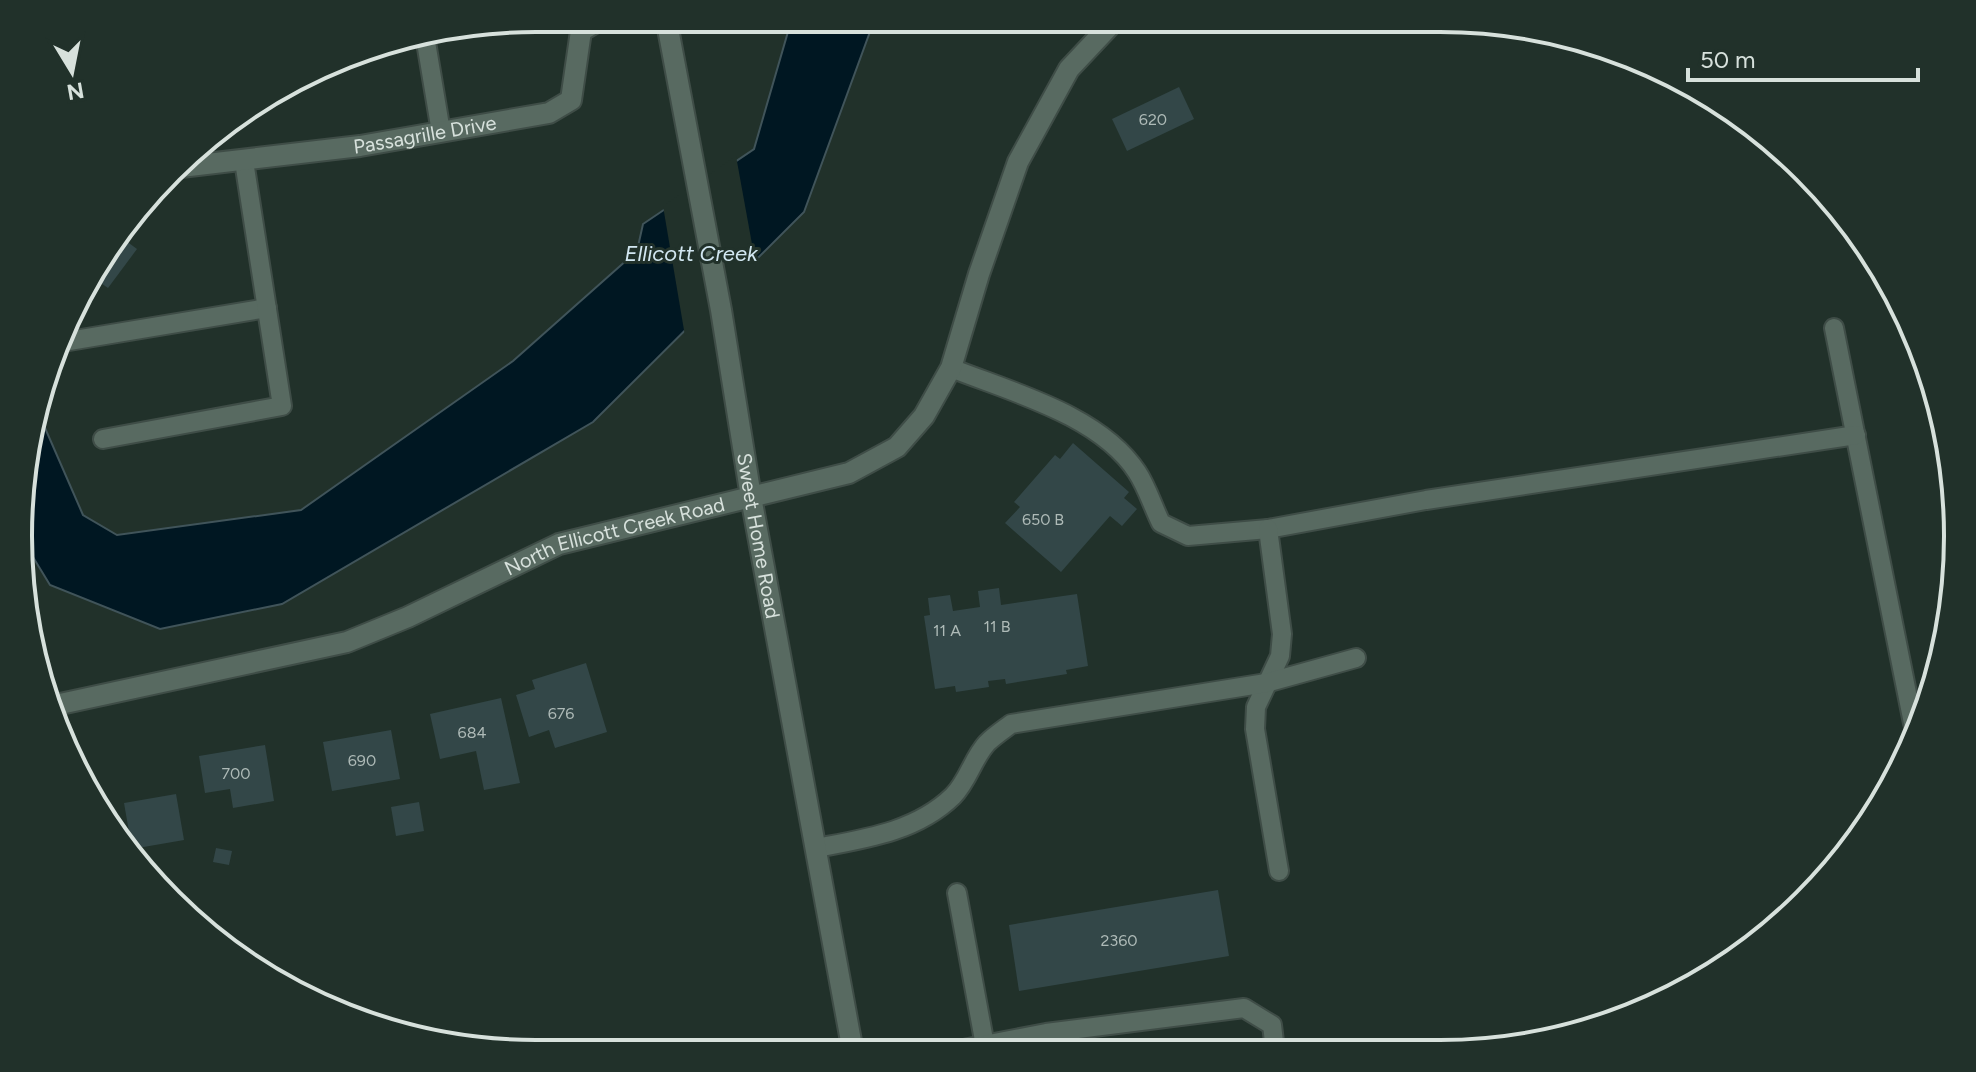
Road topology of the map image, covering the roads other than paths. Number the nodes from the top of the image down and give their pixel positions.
1 (581, 32) edge
2 (669, 32) edge
3 (1104, 32) edge
4 (426, 45) edge
5 (441, 132) junction
6 (244, 161) junction
7 (195, 166) edge
8 (267, 308) junction
9 (1834, 328) dead end
10 (71, 341) edge
11 (951, 368) junction
12 (1856, 435) junction
13 (103, 439) dead end
14 (751, 497) junction
15 (1268, 529) junction
16 (1356, 658) dead end
17 (1266, 683) junction
18 (61, 704) edge
19 (1911, 714) edge
20 (816, 848) junction
21 (1279, 871) dead end
22 (957, 893) dead end
23 (851, 1040) edge
24 (984, 1040) edge
25 (1018, 1040) edge
26 (1274, 1040) edge

1 - 5 street, Passagrille Drive
2 - 14 street, Sweet Home Road
3 - 11 street, North Ellicott Creek Road
4 - 5 lane
5 - 6 street, Passagrille Drive
6 - 7 street, Passagrille Drive
6 - 8 lane
8 - 10 lane
8 - 13 lane
9 - 12 lane
11 - 14 street, North Ellicott Creek Road
11 - 15 lane
12 - 15 lane
12 - 19 lane
14 - 18 street, North Ellicott Creek Road
14 - 20 street, Sweet Home Road
15 - 17 lane
16 - 17 lane
17 - 20 lane
17 - 21 lane
20 - 23 street, Sweet Home Road
22 - 24 lane
25 - 26 lane

